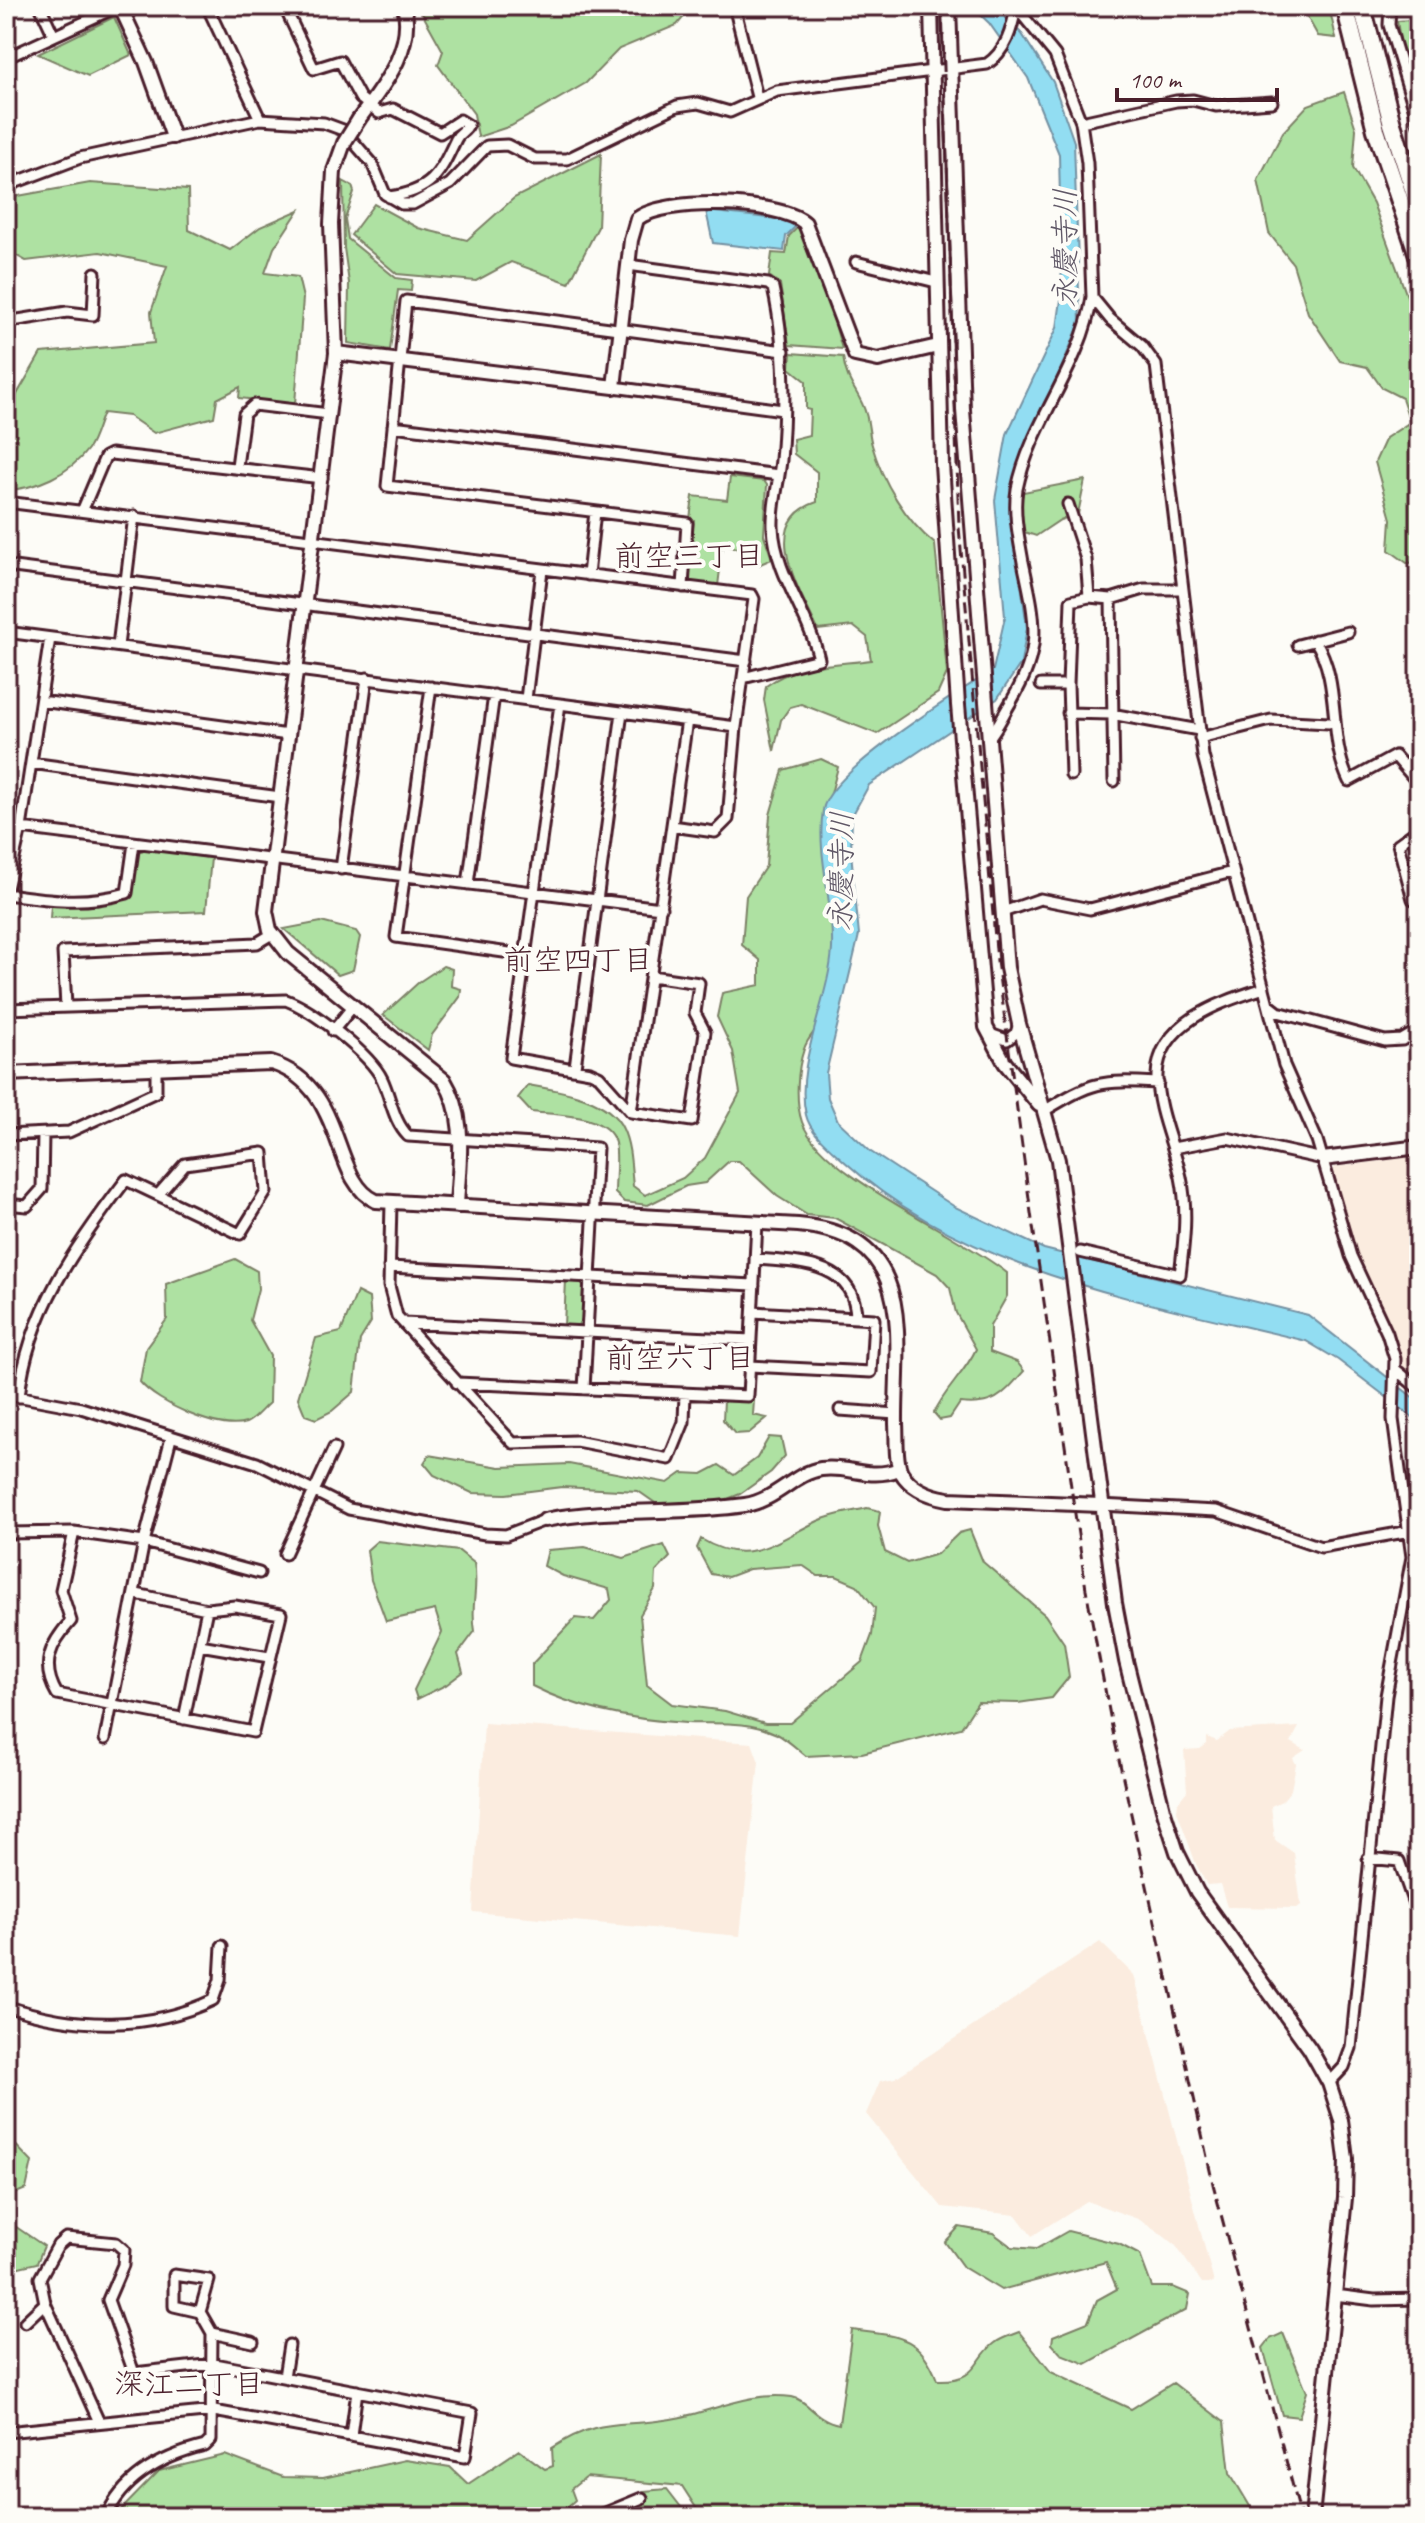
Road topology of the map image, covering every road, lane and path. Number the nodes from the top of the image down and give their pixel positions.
1 (40, 6) edge
2 (120, 6) edge
3 (207, 6) edge
4 (404, 6) edge
5 (734, 6) edge
6 (931, 6) edge
7 (1345, 6) edge
8 (1362, 6) edge
9 (1390, 6) edge
10 (287, 7) edge
11 (1015, 7) edge
12 (949, 10) edge
13 (54, 36) junction
14 (6, 58) edge
15 (950, 67) junction
16 (932, 70) junction
17 (757, 97) junction
18 (1272, 102) dead end
19 (369, 105) junction
20 (260, 119) junction
21 (1081, 122) junction
22 (1419, 124) edge
23 (1384, 127) junction
24 (173, 137) junction
25 (6, 186) edge
26 (389, 197) junction
27 (1419, 207) edge
28 (1419, 258) edge
29 (856, 262) dead end
30 (628, 265) junction
31 (95, 273) dead end
32 (936, 282) junction
33 (1092, 297) junction
34 (6, 322) edge
35 (621, 327) junction
36 (938, 346) junction
37 (784, 351) junction
38 (336, 353) junction
39 (400, 361) junction
40 (614, 387) junction
41 (783, 410) junction
42 (329, 414) junction
43 (393, 426) junction
44 (237, 466) junction
45 (779, 475) junction
46 (322, 478) junction
47 (6, 502) edge
48 (1068, 504) dead end
49 (83, 509) junction
50 (595, 512) junction
51 (134, 516) junction
52 (314, 540) junction
53 (6, 566) edge
54 (542, 570) junction
55 (588, 575) junction
56 (126, 581) junction
57 (683, 587) junction
58 (1181, 589) junction
59 (1089, 597) junction
60 (1111, 599) junction
61 (306, 606) junction
62 (6, 632) edge
63 (1348, 632) dead end
64 (534, 634) junction
65 (50, 638) junction
66 (1315, 640) junction
67 (1298, 645) dead end
68 (118, 646) junction
69 (746, 661) junction
70 (297, 669) junction
71 (367, 678) junction
72 (743, 678) junction
73 (1041, 685) dead end
74 (1068, 685) junction
75 (431, 687) junction
76 (494, 695) junction
77 (526, 699) junction
78 (41, 701) junction
79 (560, 704) junction
80 (622, 712) junction
81 (1068, 713) junction
82 (1111, 714) junction
83 (687, 720) junction
84 (1329, 723) dead end
85 (736, 727) junction
86 (1200, 734) junction
87 (288, 735) junction
88 (989, 738) junction
89 (1419, 754) edge
90 (31, 763) junction
91 (1406, 766) junction
92 (1071, 775) dead end
93 (1114, 781) dead end
94 (1419, 784) edge
95 (280, 797) junction
96 (672, 826) junction
97 (21, 828) junction
98 (1419, 829) edge
99 (134, 843) junction
100 (271, 860) junction
101 (341, 869) junction
102 (1232, 872) junction
103 (404, 877) junction
104 (468, 884) junction
105 (6, 893) edge
106 (533, 893) junction
107 (1413, 899) dead end
108 (597, 900) junction
109 (661, 908) junction
110 (1003, 912) junction
111 (272, 934) junction
112 (524, 955) junction
113 (651, 976) junction
114 (1264, 988) junction
115 (354, 1005) junction
116 (1269, 1005) junction
117 (66, 1006) junction
118 (6, 1009) edge
119 (1019, 1024) junction
120 (986, 1027) junction
121 (1419, 1030) edge
122 (333, 1031) junction
123 (575, 1067) junction
124 (156, 1068) junction
125 (6, 1074) edge
126 (1158, 1083) junction
127 (1044, 1111) junction
128 (631, 1112) junction
129 (43, 1134) junction
130 (6, 1135) edge
131 (459, 1142) junction
132 (1419, 1147) edge
133 (1173, 1148) junction
134 (1323, 1159) junction
135 (158, 1195) junction
136 (391, 1203) junction
137 (6, 1204) edge
138 (457, 1206) junction
139 (593, 1213) junction
140 (757, 1223) junction
141 (1074, 1249) junction
142 (755, 1259) junction
143 (389, 1267) junction
144 (590, 1277) junction
145 (754, 1285) junction
146 (753, 1312) junction
147 (856, 1318) junction
148 (404, 1323) junction
149 (587, 1333) junction
150 (751, 1340) junction
151 (750, 1366) junction
152 (1395, 1371) junction
153 (457, 1383) junction
154 (584, 1389) junction
155 (1419, 1389) edge
156 (685, 1393) junction
157 (6, 1394) edge
158 (19, 1397) junction
159 (840, 1410) dead end
160 (896, 1414) junction
161 (171, 1438) junction
162 (334, 1448) dead end
163 (899, 1469) junction
164 (312, 1491) junction
165 (1100, 1505) junction
166 (545, 1520) joint
167 (1413, 1528) edge
168 (74, 1532) junction
169 (6, 1533) edge
170 (144, 1542) junction
171 (285, 1554) dead end
172 (259, 1573) dead end
173 (136, 1594) junction
174 (207, 1609) junction
175 (200, 1645) junction
176 (269, 1657) junction
177 (112, 1707) junction
178 (184, 1719) junction
179 (105, 1739) dead end
180 (1368, 1858) junction
181 (1419, 1918) edge
182 (222, 1946) dead end
183 (6, 2006) edge
184 (1329, 2083) junction
185 (1335, 2295) junction
186 (1419, 2299) edge
187 (45, 2303) junction
188 (200, 2312) junction
189 (25, 2322) dead end
190 (212, 2333) junction
191 (253, 2342) dead end
192 (289, 2345) dead end
193 (214, 2364) junction
194 (284, 2377) junction
195 (357, 2391) junction
196 (214, 2411) junction
197 (99, 2422) junction
198 (6, 2432) edge
199 (351, 2435) junction
200 (642, 2498) dead end
201 (106, 2517) edge
202 (596, 2517) edge
203 (1312, 2517) edge

1 - 13 street
2 - 13 street
2 - 24 street
3 - 20 street
4 - 19 street
5 - 17 street
6 - 16 street
7 - 23 highway
8 - 23 highway
9 - 22 street
10 - 19 street
11 - 15 street
11 - 21 street
12 - 15 street
13 - 14 street
15 - 16 street
15 - 88 street
16 - 17 street
16 - 32 street
17 - 26 street
18 - 21 street
19 - 26 street
19 - 38 street, bridge
20 - 24 street
20 - 26 street
21 - 33 street
23 - 27 highway
23 - 28 highway
24 - 25 street
29 - 32 street
30 - 35 street
30 - 36 street
30 - 37 street
31 - 34 street
32 - 36 street
33 - 58 street
33 - 88 street
35 - 37 street
35 - 39 street
35 - 40 street
36 - 120 street
37 - 41 street
38 - 39 street
38 - 42 street
39 - 40 street
39 - 43 street
40 - 41 street
41 - 45 street
42 - 44 street
42 - 46 street
43 - 45 street
43 - 50 street
44 - 46 street
44 - 49 street
45 - 72 street
46 - 52 street
47 - 49 street
48 - 59 street
49 - 51 street
50 - 55 street
50 - 57 street
51 - 52 street
51 - 56 street
52 - 54 street
52 - 61 street
53 - 56 street
54 - 55 street
54 - 64 street
55 - 57 street
56 - 61 street
56 - 68 street
57 - 69 street
58 - 60 street
58 - 86 street
59 - 60 street
59 - 74 street
60 - 82 street
61 - 64 street
61 - 70 street
62 - 65 street
63 - 66 street
64 - 69 street
64 - 77 street
65 - 68 street
65 - 78 street
66 - 67 street
66 - 91 street
68 - 70 street
69 - 72 street
70 - 71 street
70 - 87 street
71 - 75 street
71 - 101 street
72 - 85 street
73 - 74 street
74 - 81 street
75 - 76 street
75 - 103 street
76 - 77 street
76 - 104 street
77 - 79 street
78 - 87 street
78 - 90 street
79 - 80 street
79 - 106 street
80 - 83 street
80 - 108 street
81 - 82 street
81 - 92 street
82 - 86 street
82 - 93 street
83 - 85 street
83 - 96 street
84 - 86 street
85 - 96 street
86 - 102 street
87 - 95 street
88 - 110 street
89 - 91 street
90 - 95 street
90 - 97 street
91 - 94 street
95 - 100 street
96 - 109 street
97 - 99 street
97 - 105 street
98 - 107 street
99 - 100 street
99 - 105 street
100 - 101 street
100 - 111 street
101 - 103 street
102 - 110 street
102 - 114 street
103 - 104 street
103 - 112 street
104 - 106 street
106 - 108 street
106 - 112 street
108 - 109 street
108 - 123 street
109 - 113 street
110 - 119 street
111 - 115 street
111 - 117 street
112 - 123 street
113 - 128 street
113 - 128 street
114 - 116 street
114 - 126 street
115 - 122 street
115 - 131 street
116 - 121 street
116 - 134 street
117 - 118 street
117 - 122 street
119 - 120 street
119 - 127 street
120 - 127 street
122 - 131 street
123 - 128 street
124 - 125 street
124 - 129 street
124 - 136 street
126 - 127 street
126 - 133 street
127 - 141 street
129 - 130 street
129 - 137 street
131 - 138 street
131 - 139 street
132 - 134 street
133 - 134 street
133 - 141 street
134 - 152 street
135 - 135 street
135 - 158 street
136 - 138 street
136 - 143 street
138 - 139 street
139 - 140 street
139 - 144 street
140 - 142 street
140 - 160 street
141 - 165 street
142 - 145 street
142 - 147 street
143 - 144 street
143 - 148 street
144 - 145 street
144 - 149 street
145 - 146 street
146 - 147 street
146 - 150 street
147 - 151 street
148 - 149 street
148 - 153 street
149 - 150 street
149 - 154 street
150 - 151 street
151 - 156 street
152 - 155 street
152 - 167 street
153 - 154 street
153 - 156 street
154 - 156 street
157 - 158 street
158 - 161 street
159 - 160 street
160 - 163 street
161 - 164 street
161 - 170 street
162 - 164 street
163 - 165 street
163 - 166 street
164 - 166 street
164 - 171 street
165 - 167 street
165 - 184 street
167 - 180 street
168 - 169 street
168 - 170 street
168 - 177 street
170 - 172 street
170 - 173 street
173 - 174 street
173 - 177 street
174 - 175 street
174 - 176 street
175 - 176 street
175 - 178 street
176 - 178 street
177 - 178 street
177 - 179 street
180 - 181 street
180 - 184 street
182 - 183 street
184 - 185 street
185 - 186 street
185 - 203 street
187 - 189 street
187 - 193 street
187 - 197 street
188 - 188 street
188 - 190 street
190 - 191 street
190 - 193 street
192 - 194 street
193 - 194 street
193 - 196 street
194 - 195 street
195 - 199 street
195 - 199 street
196 - 197 street
196 - 199 street
196 - 201 street
197 - 198 street
200 - 202 street

